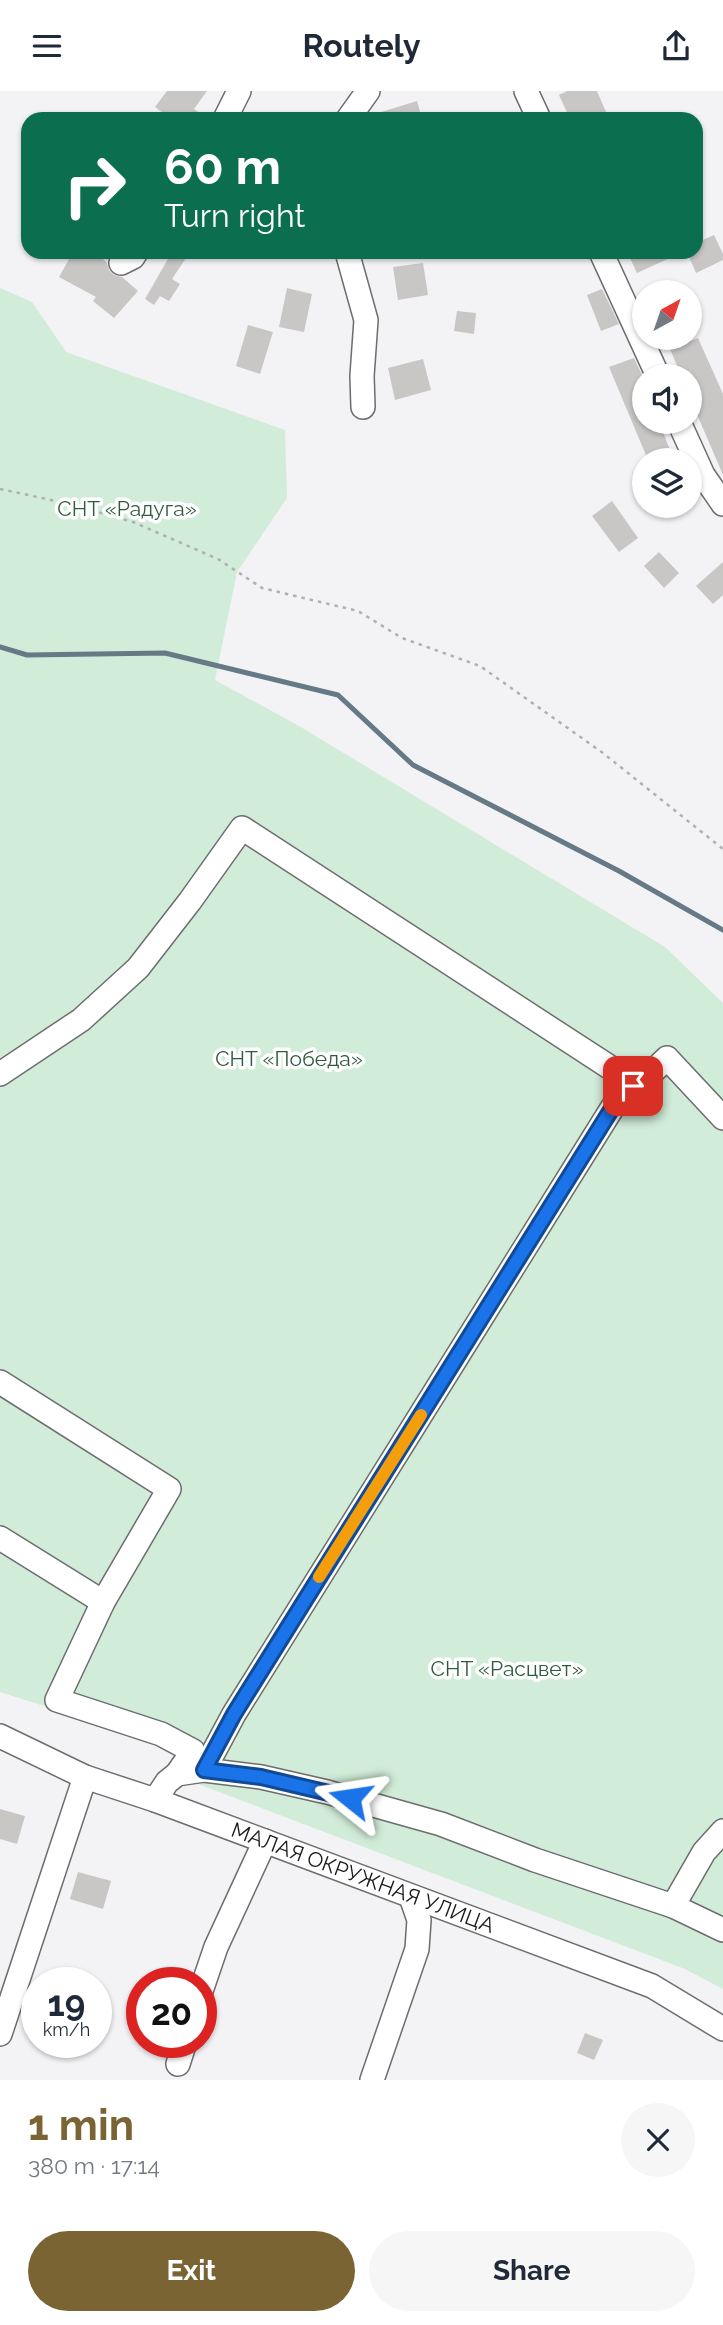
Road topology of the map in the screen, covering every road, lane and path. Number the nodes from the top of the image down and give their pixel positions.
1 (239, 91) edge
2 (368, 91) edge
3 (526, 91) edge
4 (228, 112) edge
5 (353, 112) edge
6 (536, 112) edge
7 (349, 259) edge
8 (604, 259) edge
9 (652, 364) edge
10 (363, 407) dead end
11 (684, 434) edge
12 (0, 489) edge
13 (723, 504) edge
14 (723, 849) edge
15 (614, 1070) dead end
16 (0, 1074) edge
17 (723, 1118) edge
18 (0, 1382) edge
19 (0, 1538) edge
20 (103, 1602) junction
21 (0, 1736) edge
22 (204, 1770) junction
23 (177, 1774) junction
24 (85, 1777) junction
25 (155, 1800) junction
26 (723, 1831) edge
27 (265, 1841) junction
28 (411, 1897) junction
29 (673, 1906) junction
30 (723, 1930) edge
31 (209, 1967) edge
32 (723, 2029) edge
33 (0, 2034) edge
34 (372, 2080) edge

1 - 4 street
2 - 5 street
3 - 6 street
7 - 10 street
8 - 9 street
11 - 13 street
12 - 14 path
15 - 16 street
17 - 22 street
18 - 20 street
19 - 20 street
20 - 23 street
21 - 24 street, МАЛАЯ ОКРУЖНАЯ УЛИЦА
22 - 23 street
22 - 29 street
23 - 25 street
24 - 25 street, МАЛАЯ ОКРУЖНАЯ УЛИЦА
24 - 33 street
25 - 27 street, МАЛАЯ ОКРУЖНАЯ УЛИЦА
26 - 29 street
27 - 28 street, МАЛАЯ ОКРУЖНАЯ УЛИЦА
27 - 31 street
28 - 32 street, МАЛАЯ ОКРУЖНАЯ УЛИЦА
28 - 34 street
29 - 30 street

